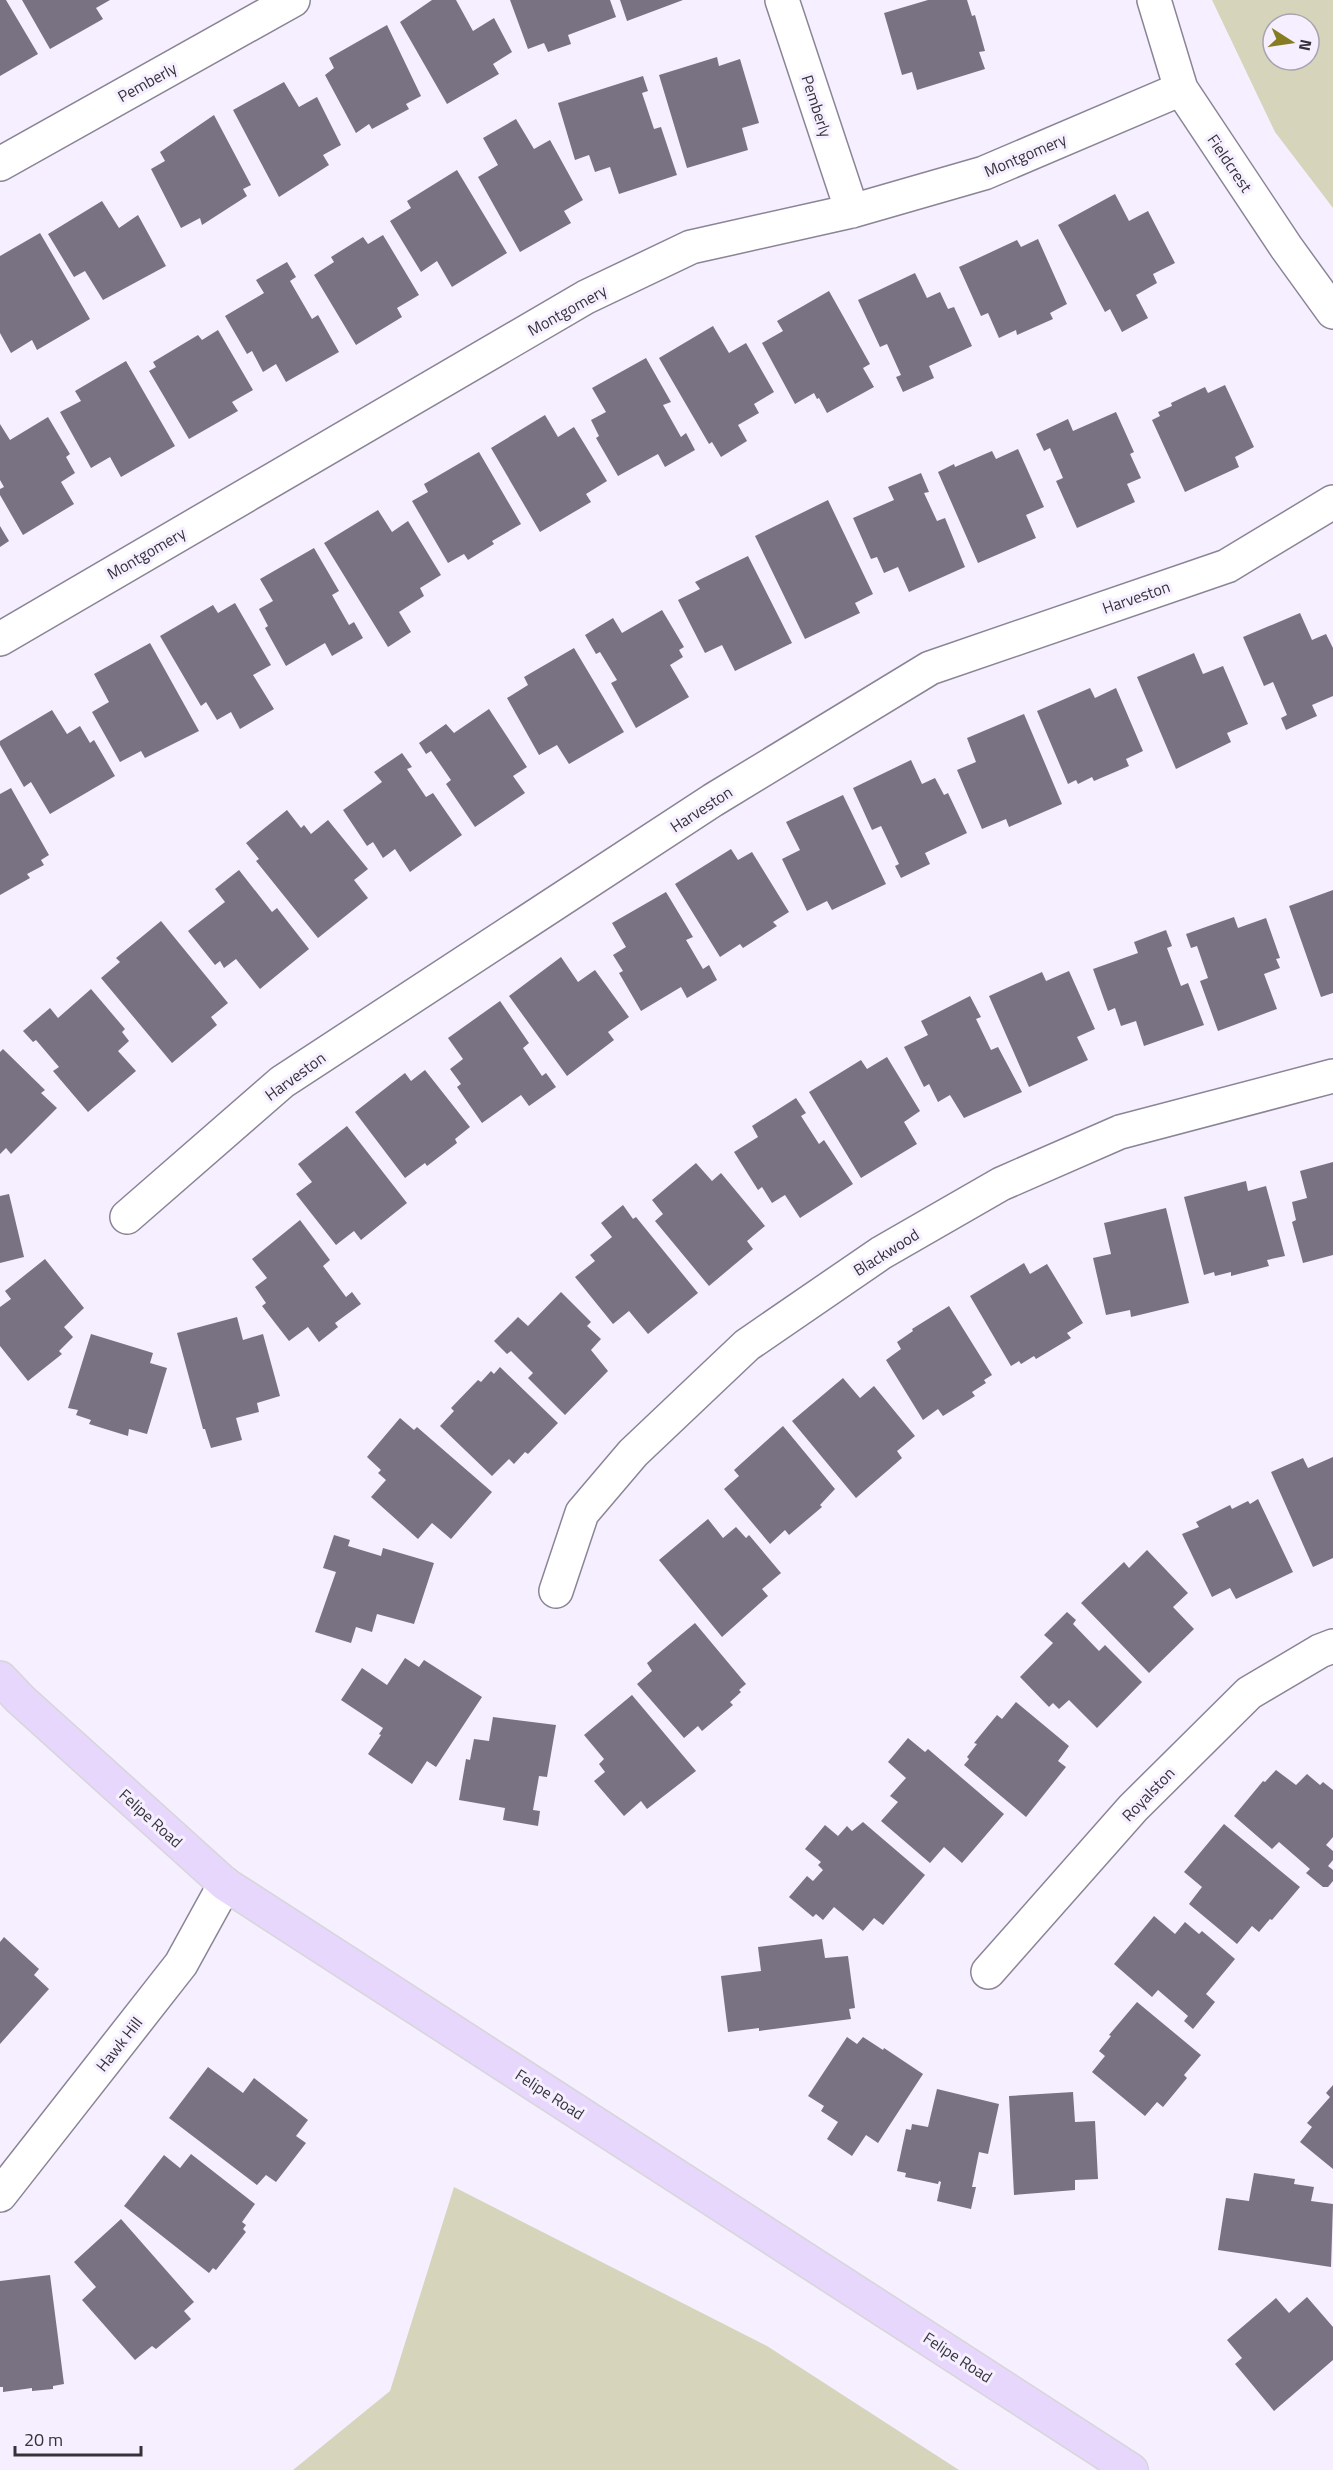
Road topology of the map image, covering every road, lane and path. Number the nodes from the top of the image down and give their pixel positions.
1 (293, 0) edge
2 (782, 0) edge
3 (1154, 0) edge
4 (1181, 89) junction
5 (0, 164) edge
6 (852, 211) junction
7 (1333, 312) edge
8 (1333, 502) edge
9 (0, 639) edge
10 (1333, 1076) edge
11 (127, 1217) dead end
12 (556, 1591) dead end
13 (1333, 1646) edge
14 (0, 1678) edge
15 (225, 1884) junction
16 (988, 1972) dead end
17 (0, 2195) edge
18 (1131, 2470) edge

1 - 5 street, Pemberly
2 - 6 street, Pemberly
3 - 4 street, Fieldcrest
4 - 6 street, Montgomery
4 - 7 street, Fieldcrest
6 - 9 street, Montgomery
8 - 11 street, Harveston
10 - 12 street, Blackwood
13 - 16 street, Royalston
14 - 15 main road, Felipe Road
15 - 17 street, Hawk Hill
15 - 18 main road, Felipe Road

